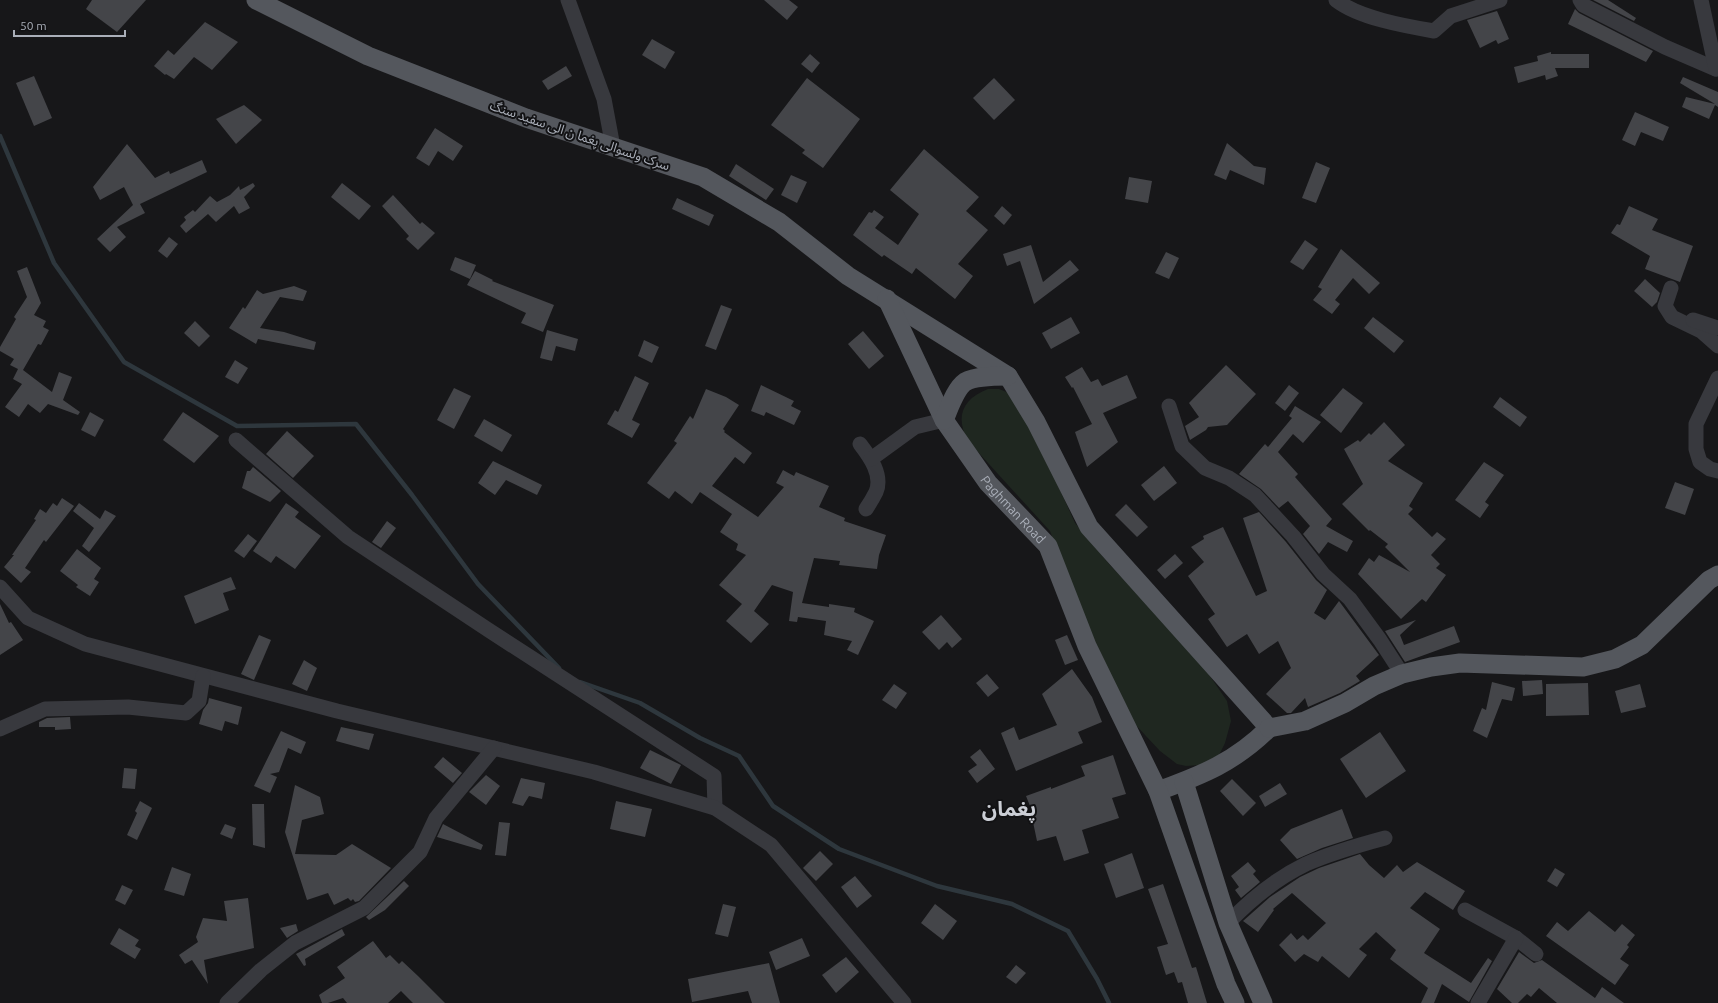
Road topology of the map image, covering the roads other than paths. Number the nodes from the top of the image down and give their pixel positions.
1 (256, 0) edge
2 (568, 0) edge
3 (1336, 0) edge
4 (1500, 0) edge
5 (1580, 0) edge
6 (1701, 0) edge
7 (1717, 69) edge
8 (613, 147) junction
9 (1671, 288) dead end
10 (887, 299) junction
11 (1672, 317) junction
12 (1718, 328) edge
13 (1718, 346) edge
14 (1008, 376) junction
15 (1718, 378) edge
16 (1169, 406) dead end
17 (944, 420) junction
18 (236, 440) dead end
19 (860, 444) dead end
20 (871, 459) junction
21 (1718, 471) edge
22 (866, 509) dead end
23 (1718, 575) edge
24 (0, 587) edge
25 (1402, 674) junction
26 (203, 676) junction
27 (1269, 728) junction
28 (0, 729) edge
29 (494, 748) junction
30 (1184, 782) junction
31 (1158, 791) junction
32 (715, 808) junction
33 (1385, 838) dead end
34 (1464, 910) dead end
35 (1228, 923) junction
36 (1516, 938) junction
37 (1536, 954) dead end
38 (227, 1003) edge
39 (904, 1003) edge
40 (1235, 1003) edge
41 (1263, 1003) edge
42 (1478, 1003) edge

1 - 8 main road, سرک ولسوالی پغما ن الی سفید سنگ
2 - 8 street
3 - 4 street
5 - 7 street
6 - 7 street
8 - 10 main road, سرک ولسوالی پغما ن الی سفید سنگ
9 - 11 street
10 - 14 main road, سرک ولسوالی پغما ن الی سفید سنگ
10 - 17 main road, Paghman Road
11 - 12 street
11 - 13 street
14 - 17 main road
14 - 27 main road
15 - 21 street
16 - 25 street
17 - 20 street
17 - 31 main road, Paghman Road
18 - 32 street
19 - 20 street
20 - 22 street
23 - 25 main road
24 - 26 street
25 - 27 main road
26 - 28 street
26 - 29 street
27 - 30 main road
29 - 32 street
29 - 38 street
30 - 31 main road
30 - 35 main road
31 - 40 main road, Paghman Road
32 - 39 street
33 - 35 street
34 - 36 street
35 - 41 main road
36 - 37 street
36 - 42 street

